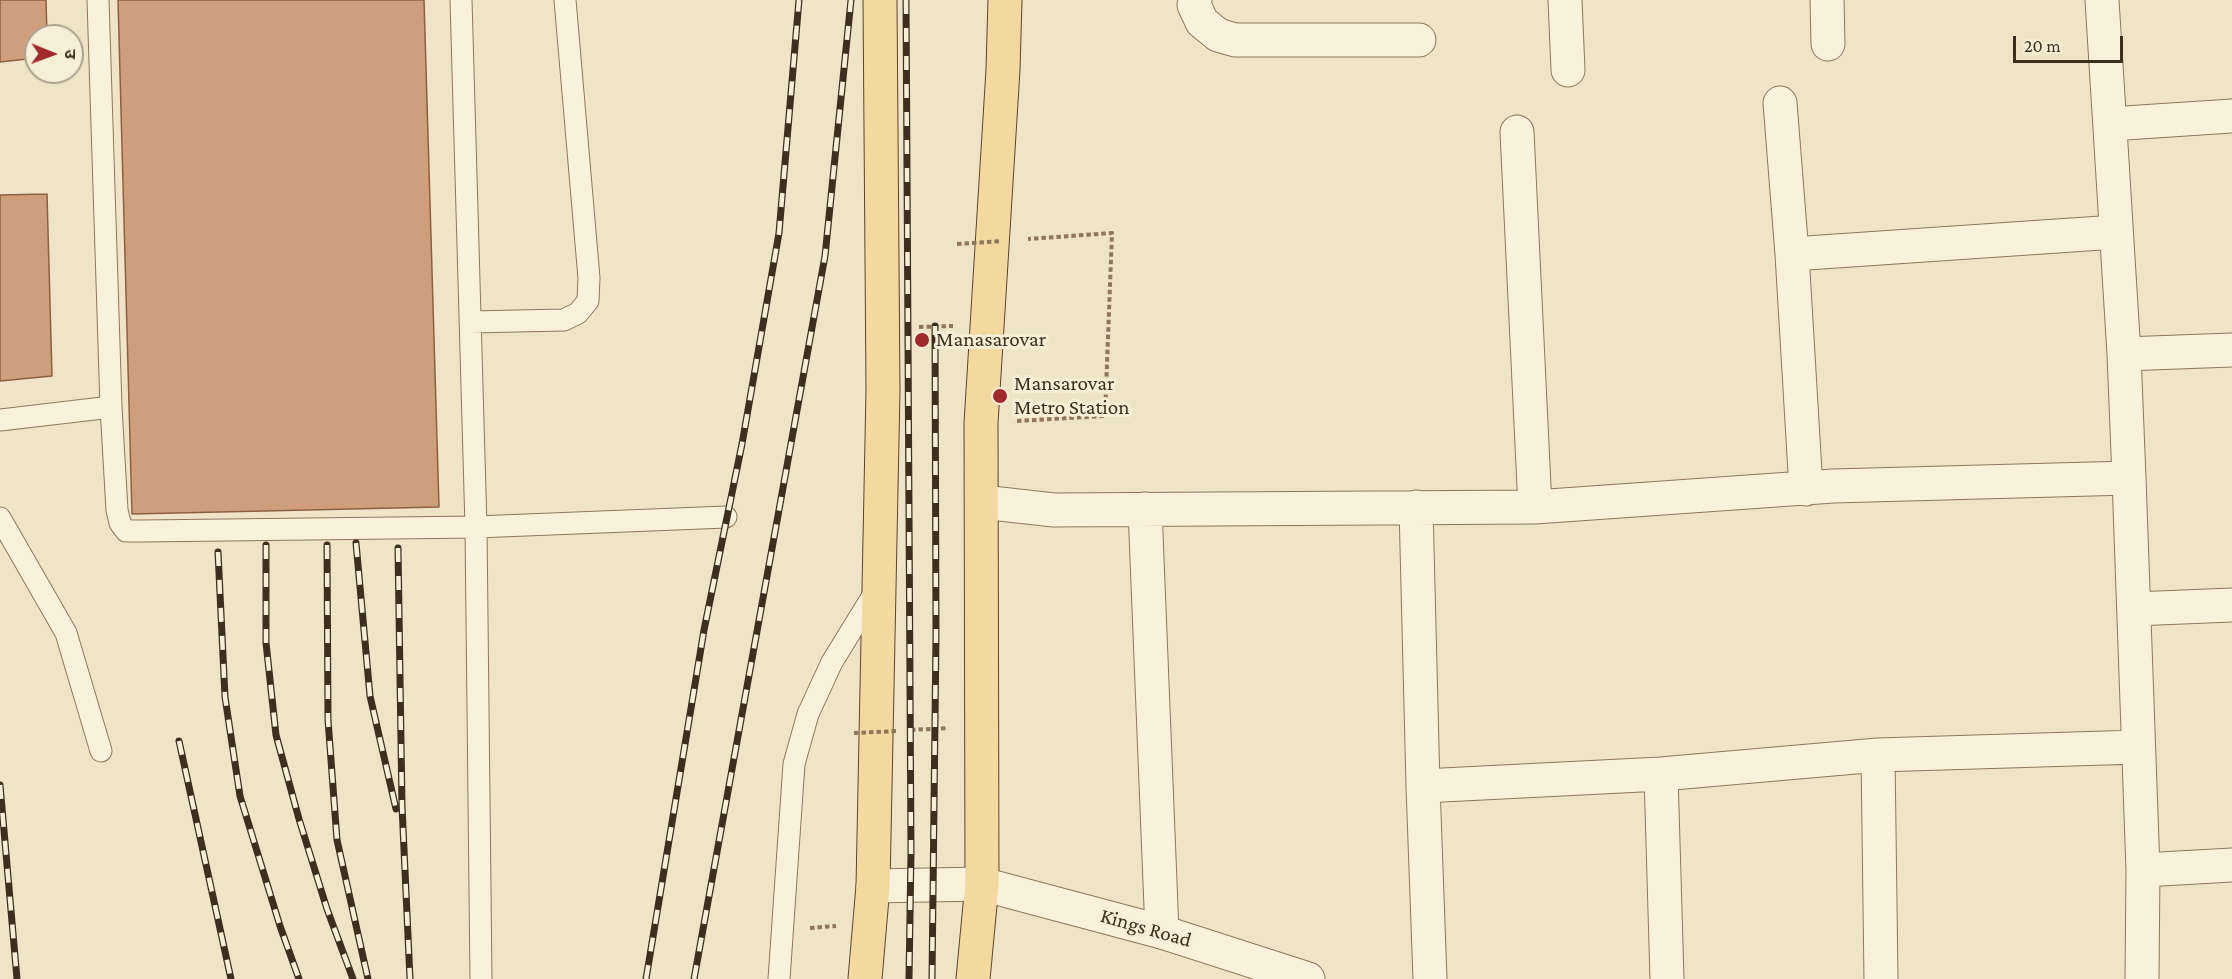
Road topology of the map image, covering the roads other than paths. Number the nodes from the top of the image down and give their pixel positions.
1 (98, 0) edge
2 (461, 0) edge
3 (565, 0) edge
4 (880, 0) edge
5 (1005, 0) edge
6 (1194, 0) edge
7 (1565, 0) edge
8 (1827, 0) edge
9 (2102, 0) edge
10 (1419, 40) dead end
11 (1828, 44) dead end
12 (1568, 70) dead end
13 (1780, 103) dead end
14 (2232, 116) edge
15 (2110, 124) junction
16 (1517, 132) dead end
17 (2116, 232) junction
18 (1792, 255) junction
19 (470, 322) junction
20 (2232, 350) edge
21 (2124, 354) junction
22 (111, 408) junction
23 (0, 420) edge
24 (2129, 478) junction
25 (1806, 489) junction
26 (982, 502) junction
27 (1416, 507) junction
28 (1535, 507) junction
29 (1145, 509) junction
30 (726, 517) dead end
31 (0, 518) edge
32 (476, 527) junction
33 (879, 586) junction
34 (2232, 605) edge
35 (2134, 609) junction
36 (2138, 747) junction
37 (101, 751) dead end
38 (1878, 755) junction
39 (1661, 774) junction
40 (1423, 786) junction
41 (2232, 865) edge
42 (2143, 870) junction
43 (982, 884) junction
44 (873, 886) junction
45 (1162, 932) junction
46 (481, 979) edge
47 (778, 979) edge
48 (865, 979) edge
49 (973, 979) edge
50 (1308, 979) edge
51 (1430, 979) edge
52 (1667, 979) edge
53 (1881, 979) edge
54 (2142, 979) edge

1 - 22 lane
2 - 19 lane
3 - 19 lane
4 - 33 main road
5 - 26 main road
6 - 10 street
7 - 12 street
8 - 11 street
9 - 15 street
13 - 18 street
14 - 15 street
15 - 17 street
16 - 28 street
17 - 18 street
17 - 21 street
18 - 25 street
19 - 32 lane
20 - 21 street
21 - 24 street
22 - 23 lane
22 - 32 lane
24 - 25 street
24 - 35 street
25 - 28 street
26 - 29 street
26 - 43 main road
27 - 28 street
27 - 29 street
27 - 40 street
29 - 45 street
30 - 32 lane
31 - 37 lane
32 - 46 lane
33 - 44 main road
33 - 47 lane
34 - 35 street
35 - 36 street
36 - 38 street
36 - 42 street
38 - 39 street
38 - 53 street
39 - 40 street
39 - 52 street
40 - 51 street
41 - 42 street
42 - 54 street
43 - 44 street, Kings Road
43 - 45 street, Kings Road
43 - 49 main road
44 - 48 main road
45 - 50 street, Kings Road

